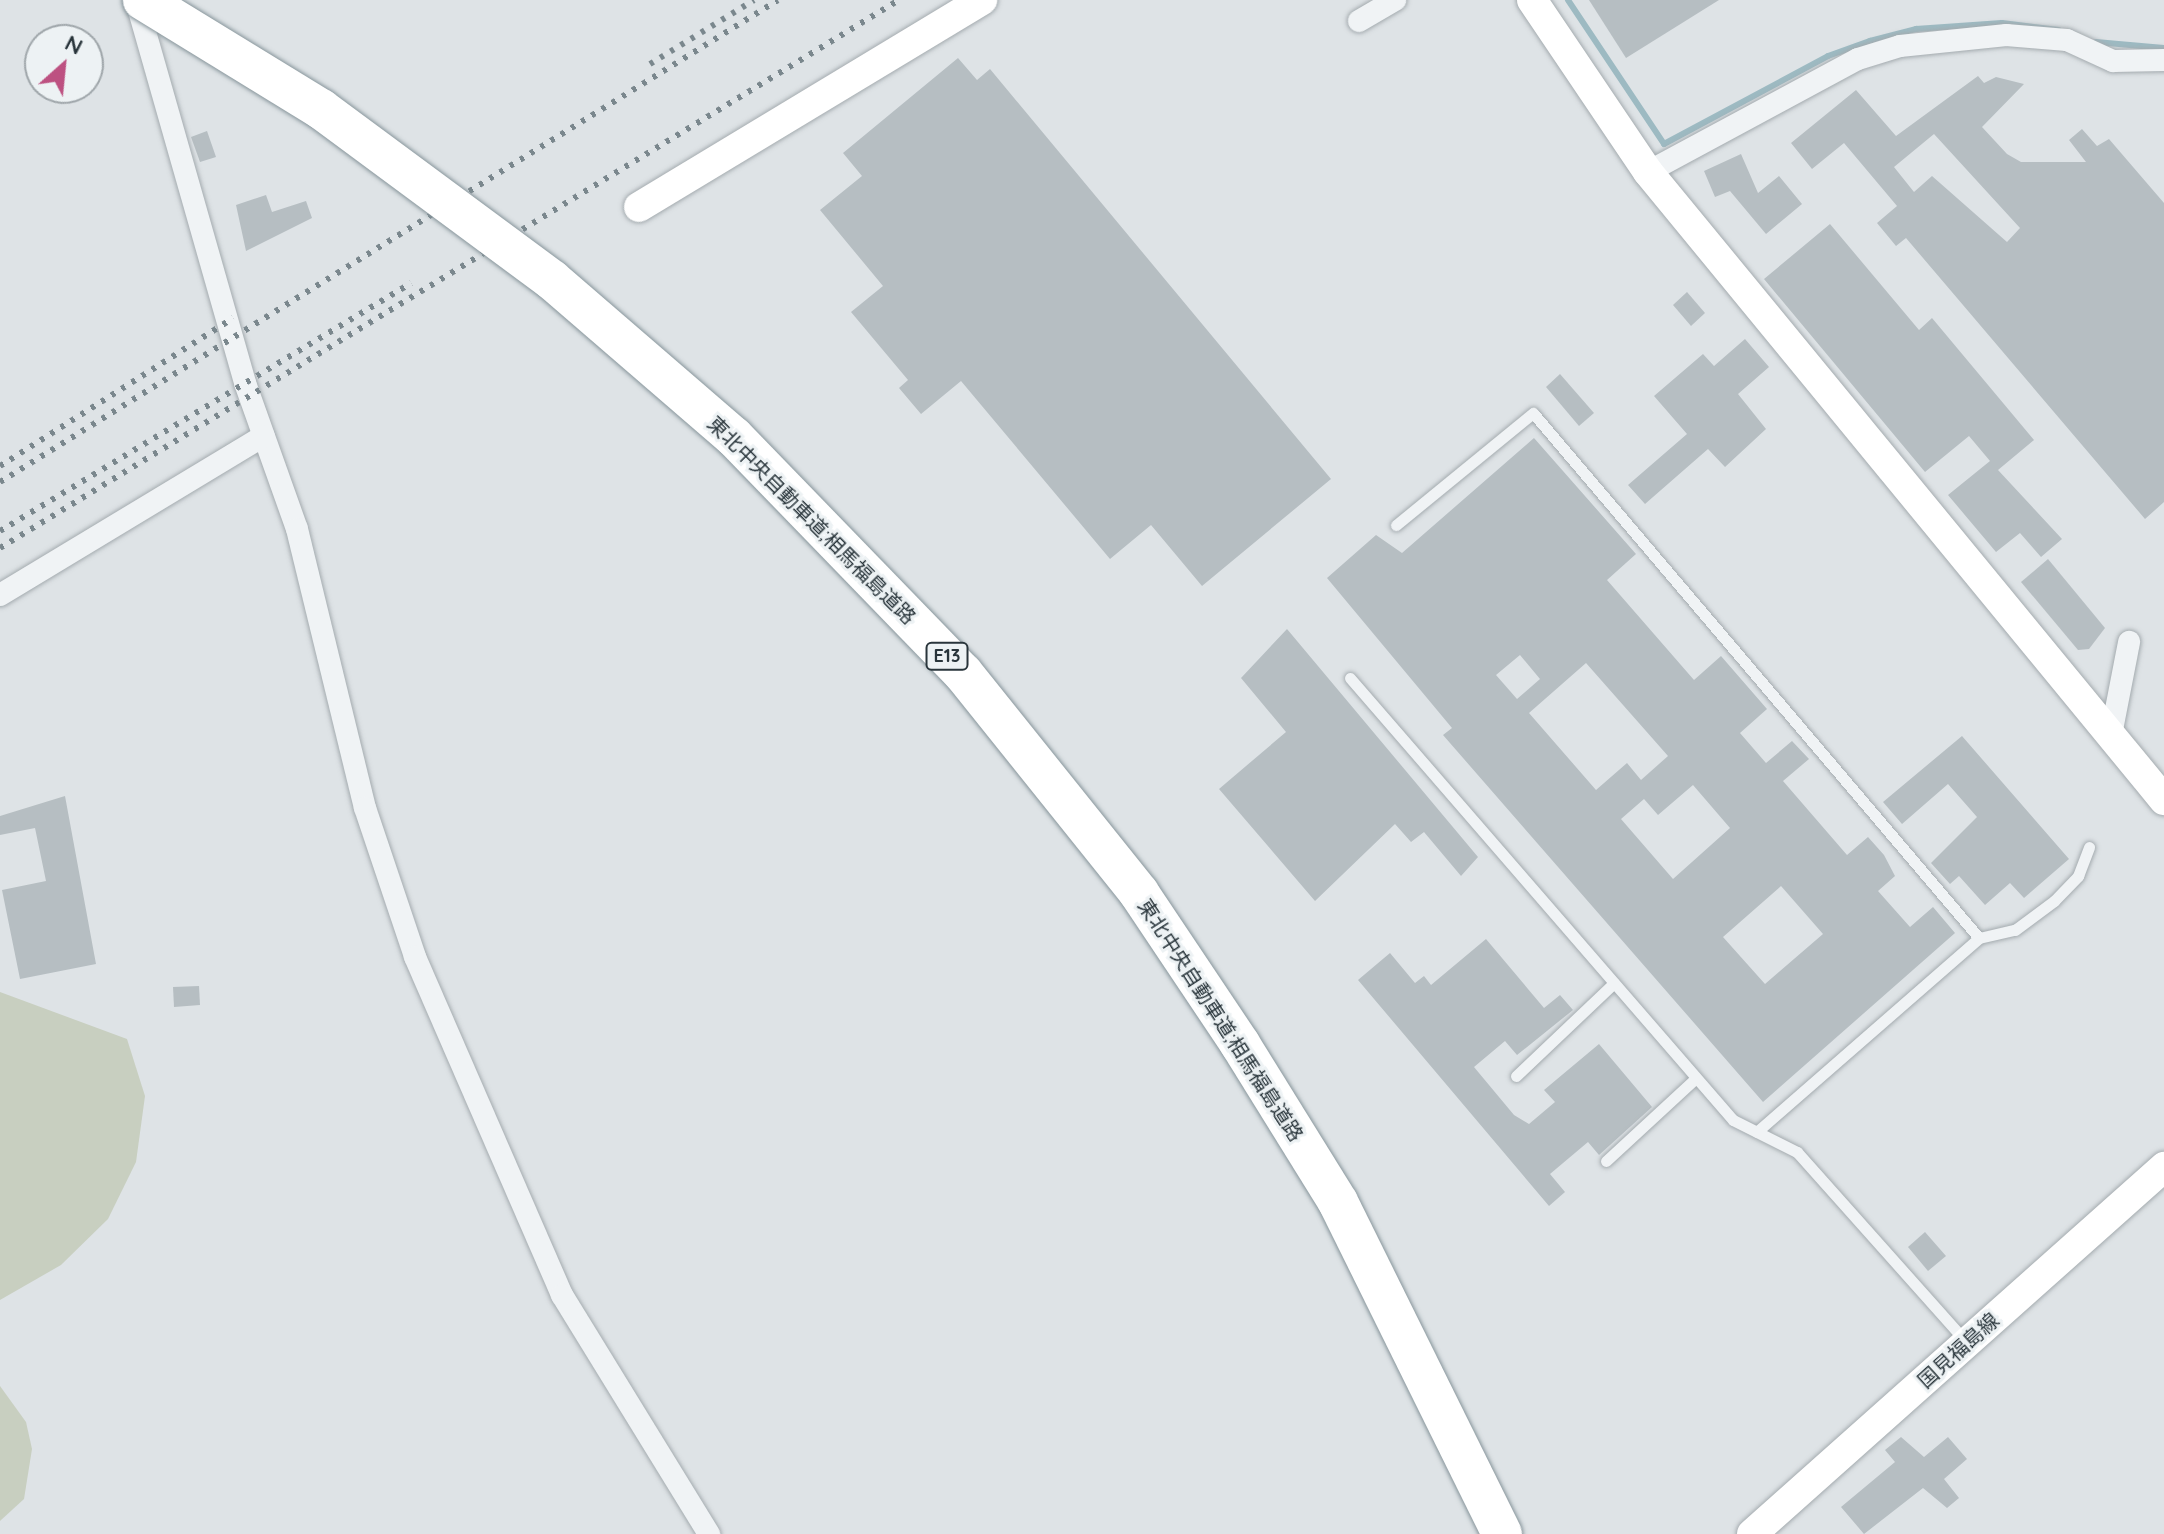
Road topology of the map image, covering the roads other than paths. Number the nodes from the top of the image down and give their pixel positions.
1 (136, 0) edge
2 (143, 0) edge
3 (179, 0) edge
4 (982, 0) edge
5 (1395, 0) edge
6 (1532, 0) edge
7 (1359, 21) dead end
8 (2164, 60) edge
9 (1648, 172) junction
10 (639, 207) dead end
11 (264, 436) junction
12 (1396, 525) dead end
13 (0, 595) edge
14 (2129, 642) dead end
15 (1350, 678) dead end
16 (2111, 735) junction
17 (2164, 800) edge
18 (2089, 847) dead end
19 (1979, 938) junction
20 (1614, 983) junction
21 (1516, 1076) dead end
22 (1696, 1078) junction
23 (1757, 1132) junction
24 (1606, 1161) dead end
25 (2164, 1167) edge
26 (1966, 1342) junction
27 (709, 1534) edge
28 (1502, 1534) edge
29 (1527, 1534) edge
30 (1752, 1534) edge

1 - 11 street
2 - 28 highway, 東北中央自動車道;相馬福島道路 / E13, bridge
3 - 29 highway, 東北中央自動車道;相馬福島道路 / E13
4 - 10 street
5 - 7 street
6 - 9 street
8 - 9 street
9 - 16 street
11 - 13 street
11 - 27 street
12 - 19 lane
14 - 16 street
15 - 20 lane
16 - 17 street
18 - 19 lane
19 - 23 lane
20 - 21 lane
20 - 22 lane
22 - 23 lane
22 - 24 lane
23 - 26 lane
25 - 26 street, 国見福島線
26 - 30 street, 国見福島線

